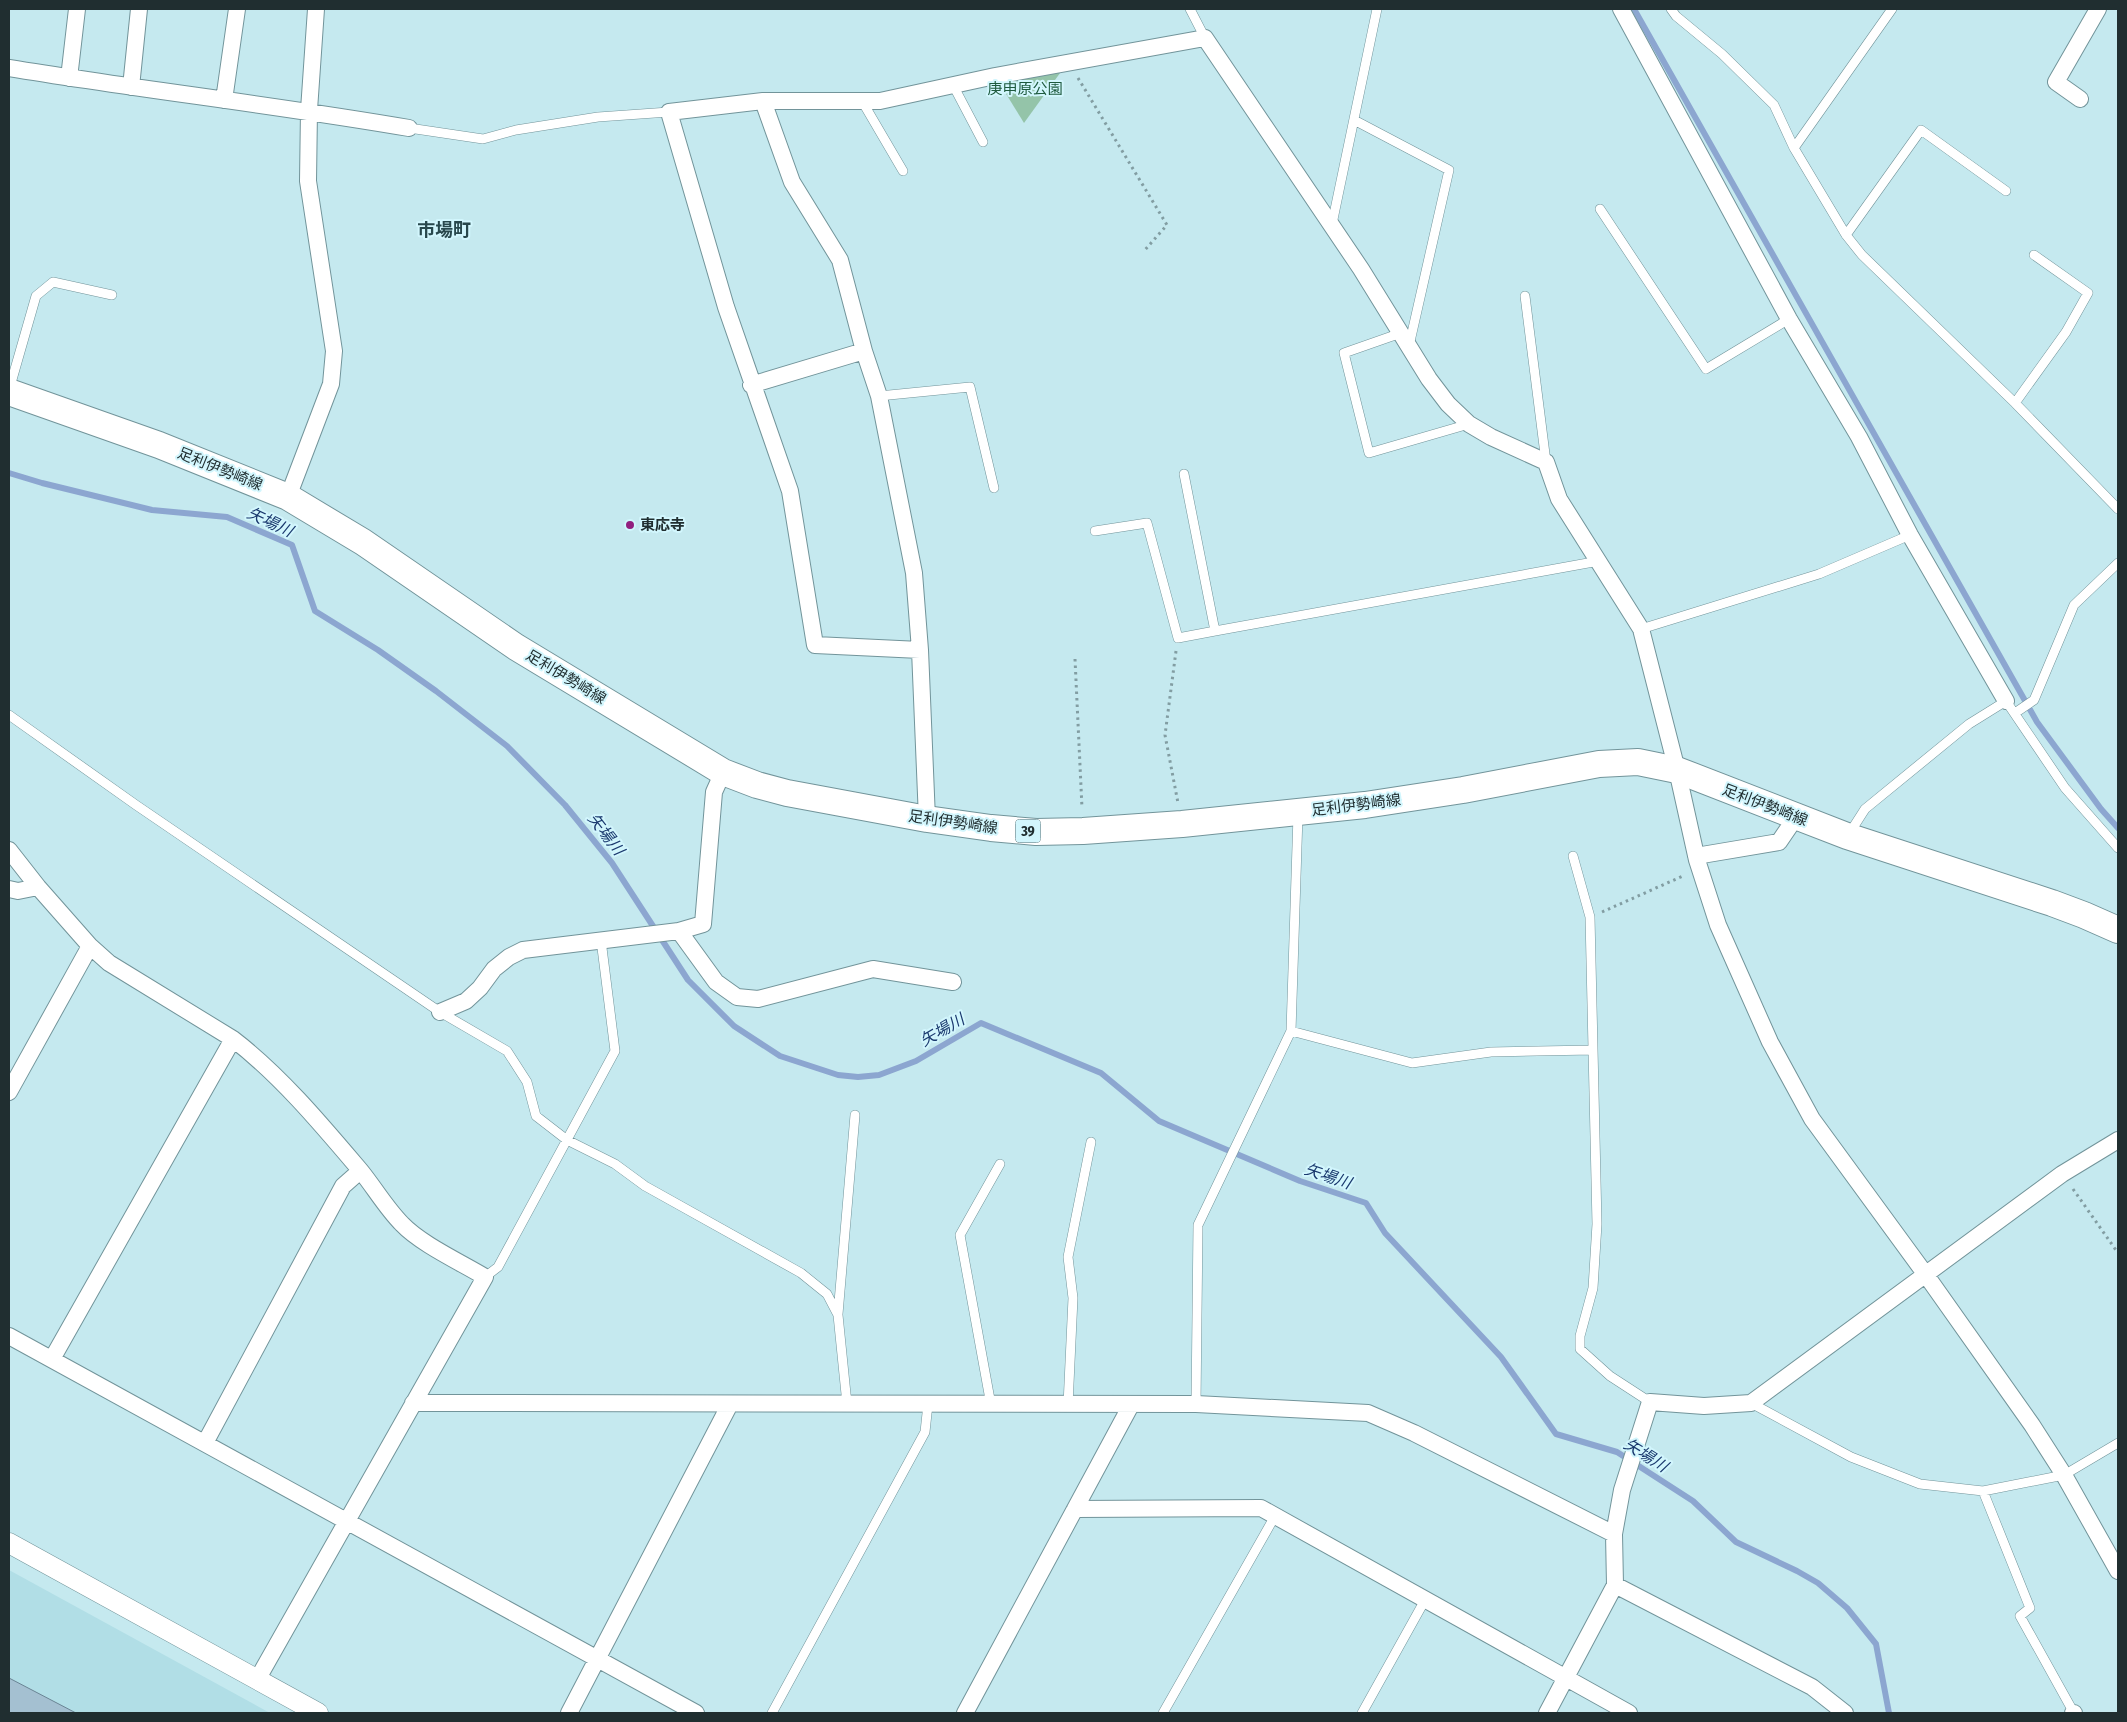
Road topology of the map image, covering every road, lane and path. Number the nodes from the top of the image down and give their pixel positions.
1 (77, 9) edge
2 (139, 9) edge
3 (237, 9) edge
4 (316, 9) edge
5 (1190, 9) edge
6 (1377, 9) edge
7 (1621, 9) edge
8 (1672, 9) edge
9 (1892, 9) edge
10 (2098, 9) edge
11 (1206, 38) junction
12 (1068, 62) junction
13 (9, 68) edge
14 (69, 78) junction
15 (953, 85) junction
16 (131, 88) junction
17 (224, 100) junction
18 (2080, 100) dead end
19 (862, 101) junction
20 (763, 102) junction
21 (308, 110) junction
22 (669, 112) junction
23 (1354, 120) junction
24 (409, 128) joint
25 (983, 142) dead end
26 (1794, 148) junction
27 (902, 171) dead end
28 (2006, 191) dead end
29 (1600, 209) dead end
30 (1331, 224) junction
31 (1846, 235) junction
32 (1144, 251) dead end
33 (2034, 255) dead end
34 (112, 295) dead end
35 (1526, 296) dead end
36 (1789, 320) junction
37 (1405, 339) junction
38 (864, 351) junction
39 (752, 385) junction
40 (9, 391) edge
41 (879, 396) junction
42 (2015, 403) junction
43 (1469, 424) junction
44 (1546, 462) junction
45 (1184, 474) dead end
46 (994, 488) dead end
47 (288, 497) junction
48 (2118, 509) edge
49 (1095, 530) dead end
50 (1910, 535) junction
51 (1599, 561) junction
52 (2118, 563) edge
53 (1641, 629) junction
54 (1215, 631) junction
55 (1178, 638) junction
56 (920, 650) junction
57 (1075, 659) dead end
58 (2011, 707) junction
59 (9, 715) edge
60 (1677, 770) junction
61 (723, 772) junction
62 (1298, 812) junction
63 (1796, 817) junction
64 (927, 819) junction
65 (1182, 824) junction
66 (1083, 831) junction
67 (1847, 836) junction
68 (2118, 848) edge
69 (9, 850) edge
70 (1573, 856) dead end
71 (1698, 862) junction
72 (38, 887) junction
73 (9, 889) edge
74 (1590, 918) junction
75 (2118, 930) edge
76 (678, 931) junction
77 (601, 940) junction
78 (90, 946) junction
79 (953, 982) dead end
80 (440, 1012) junction
81 (1291, 1031) junction
82 (232, 1039) junction
83 (1593, 1050) junction
84 (9, 1092) edge
85 (855, 1115) dead end
86 (567, 1140) junction
87 (2118, 1140) edge
88 (1091, 1142) dead end
89 (1000, 1164) dead end
90 (360, 1171) junction
91 (2062, 1174) junction
92 (2118, 1253) edge
93 (1926, 1275) junction
94 (485, 1277) junction
95 (838, 1315) junction
96 (9, 1336) edge
97 (52, 1359) junction
98 (1650, 1402) junction
99 (412, 1403) junction
100 (1751, 1403) junction
101 (730, 1404) junction
102 (848, 1404) junction
103 (928, 1404) junction
104 (991, 1404) junction
105 (1196, 1404) junction
106 (1068, 1405) junction
107 (1131, 1405) junction
108 (204, 1443) junction
109 (2118, 1443) edge
110 (2064, 1475) junction
111 (1983, 1491) junction
112 (1075, 1509) junction
113 (1275, 1516) junction
114 (346, 1521) junction
115 (1614, 1534) junction
116 (9, 1543) edge
117 (2117, 1567) edge
118 (1615, 1585) junction
119 (1425, 1600) junction
120 (597, 1659) junction
121 (1566, 1678) junction
122 (257, 1680) junction
123 (318, 1713) edge
124 (568, 1713) edge
125 (696, 1713) edge
126 (772, 1713) edge
127 (965, 1713) edge
128 (1163, 1713) edge
129 (1362, 1713) edge
130 (1547, 1713) edge
131 (1629, 1713) edge
132 (1845, 1713) edge
133 (2073, 1713) edge

1 - 14 street
2 - 16 street
3 - 17 street
4 - 21 street
5 - 11 lane
6 - 23 lane
7 - 36 street
8 - 26 lane
9 - 26 lane
10 - 18 street
11 - 12 street
11 - 30 street
12 - 15 street
12 - 32 path
13 - 14 street
14 - 16 street
15 - 19 street
15 - 25 lane
16 - 17 street
17 - 21 street
19 - 20 street
19 - 27 lane
20 - 22 street
20 - 38 street
21 - 24 street
21 - 47 street
22 - 24 lane
22 - 39 street
23 - 30 lane
23 - 37 lane
26 - 31 lane
28 - 31 lane
29 - 36 lane
30 - 37 street
31 - 42 lane
33 - 42 lane
34 - 40 lane
35 - 44 lane
36 - 50 street
37 - 43 street
37 - 43 lane
38 - 39 street
38 - 41 street
39 - 56 street
40 - 47 main road, 足利伊勢崎線 / 39
41 - 46 lane
41 - 56 street
42 - 48 lane
43 - 44 street
44 - 51 street
45 - 54 lane
47 - 61 main road, 足利伊勢崎線 / 39
49 - 55 lane
50 - 53 lane
50 - 58 street
51 - 53 street
51 - 54 lane
52 - 58 lane
53 - 60 street
54 - 55 lane
55 - 65 path
56 - 64 street
57 - 66 path
58 - 67 lane
58 - 68 lane
59 - 80 lane
60 - 62 main road, 足利伊勢崎線 / 39
60 - 63 main road, 足利伊勢崎線 / 39
60 - 71 street
61 - 64 main road, 足利伊勢崎線 / 39
61 - 76 street
62 - 65 main road, 足利伊勢崎線 / 39
62 - 81 lane
63 - 67 main road, 足利伊勢崎線 / 39
63 - 71 street
64 - 66 main road, 足利伊勢崎線 / 39
65 - 66 main road, 足利伊勢崎線 / 39
67 - 75 main road, 足利伊勢崎線 / 39
69 - 72 street
70 - 74 lane
71 - 74 path
71 - 93 street
72 - 73 street
72 - 78 street
74 - 83 lane
76 - 77 street
76 - 79 street
77 - 80 street
77 - 86 lane
78 - 82 street
78 - 84 street
80 - 86 lane
81 - 83 lane
81 - 105 lane
82 - 90 street
82 - 97 street
83 - 98 lane
85 - 95 lane
86 - 94 lane
86 - 95 lane
87 - 91 street
88 - 106 lane
89 - 104 lane
90 - 94 street
90 - 108 street
91 - 92 path
91 - 93 street
93 - 100 street
93 - 110 street
94 - 99 street
95 - 102 lane
96 - 97 street
97 - 108 street
98 - 100 street
98 - 115 street
99 - 101 street
99 - 114 street
100 - 111 lane
101 - 102 street
101 - 120 street
102 - 103 street
103 - 104 street
103 - 126 lane
104 - 106 street
105 - 107 street
105 - 115 street
106 - 107 street
107 - 112 street
108 - 114 street
109 - 110 lane
110 - 111 lane
110 - 117 street
111 - 133 lane
112 - 113 street
112 - 127 street
113 - 119 street
113 - 128 lane
114 - 120 street
114 - 122 street
115 - 118 street
116 - 122 street
118 - 121 street
118 - 132 street
119 - 121 street
119 - 129 lane
120 - 124 street
120 - 125 street
121 - 130 street
121 - 131 street
122 - 123 street

